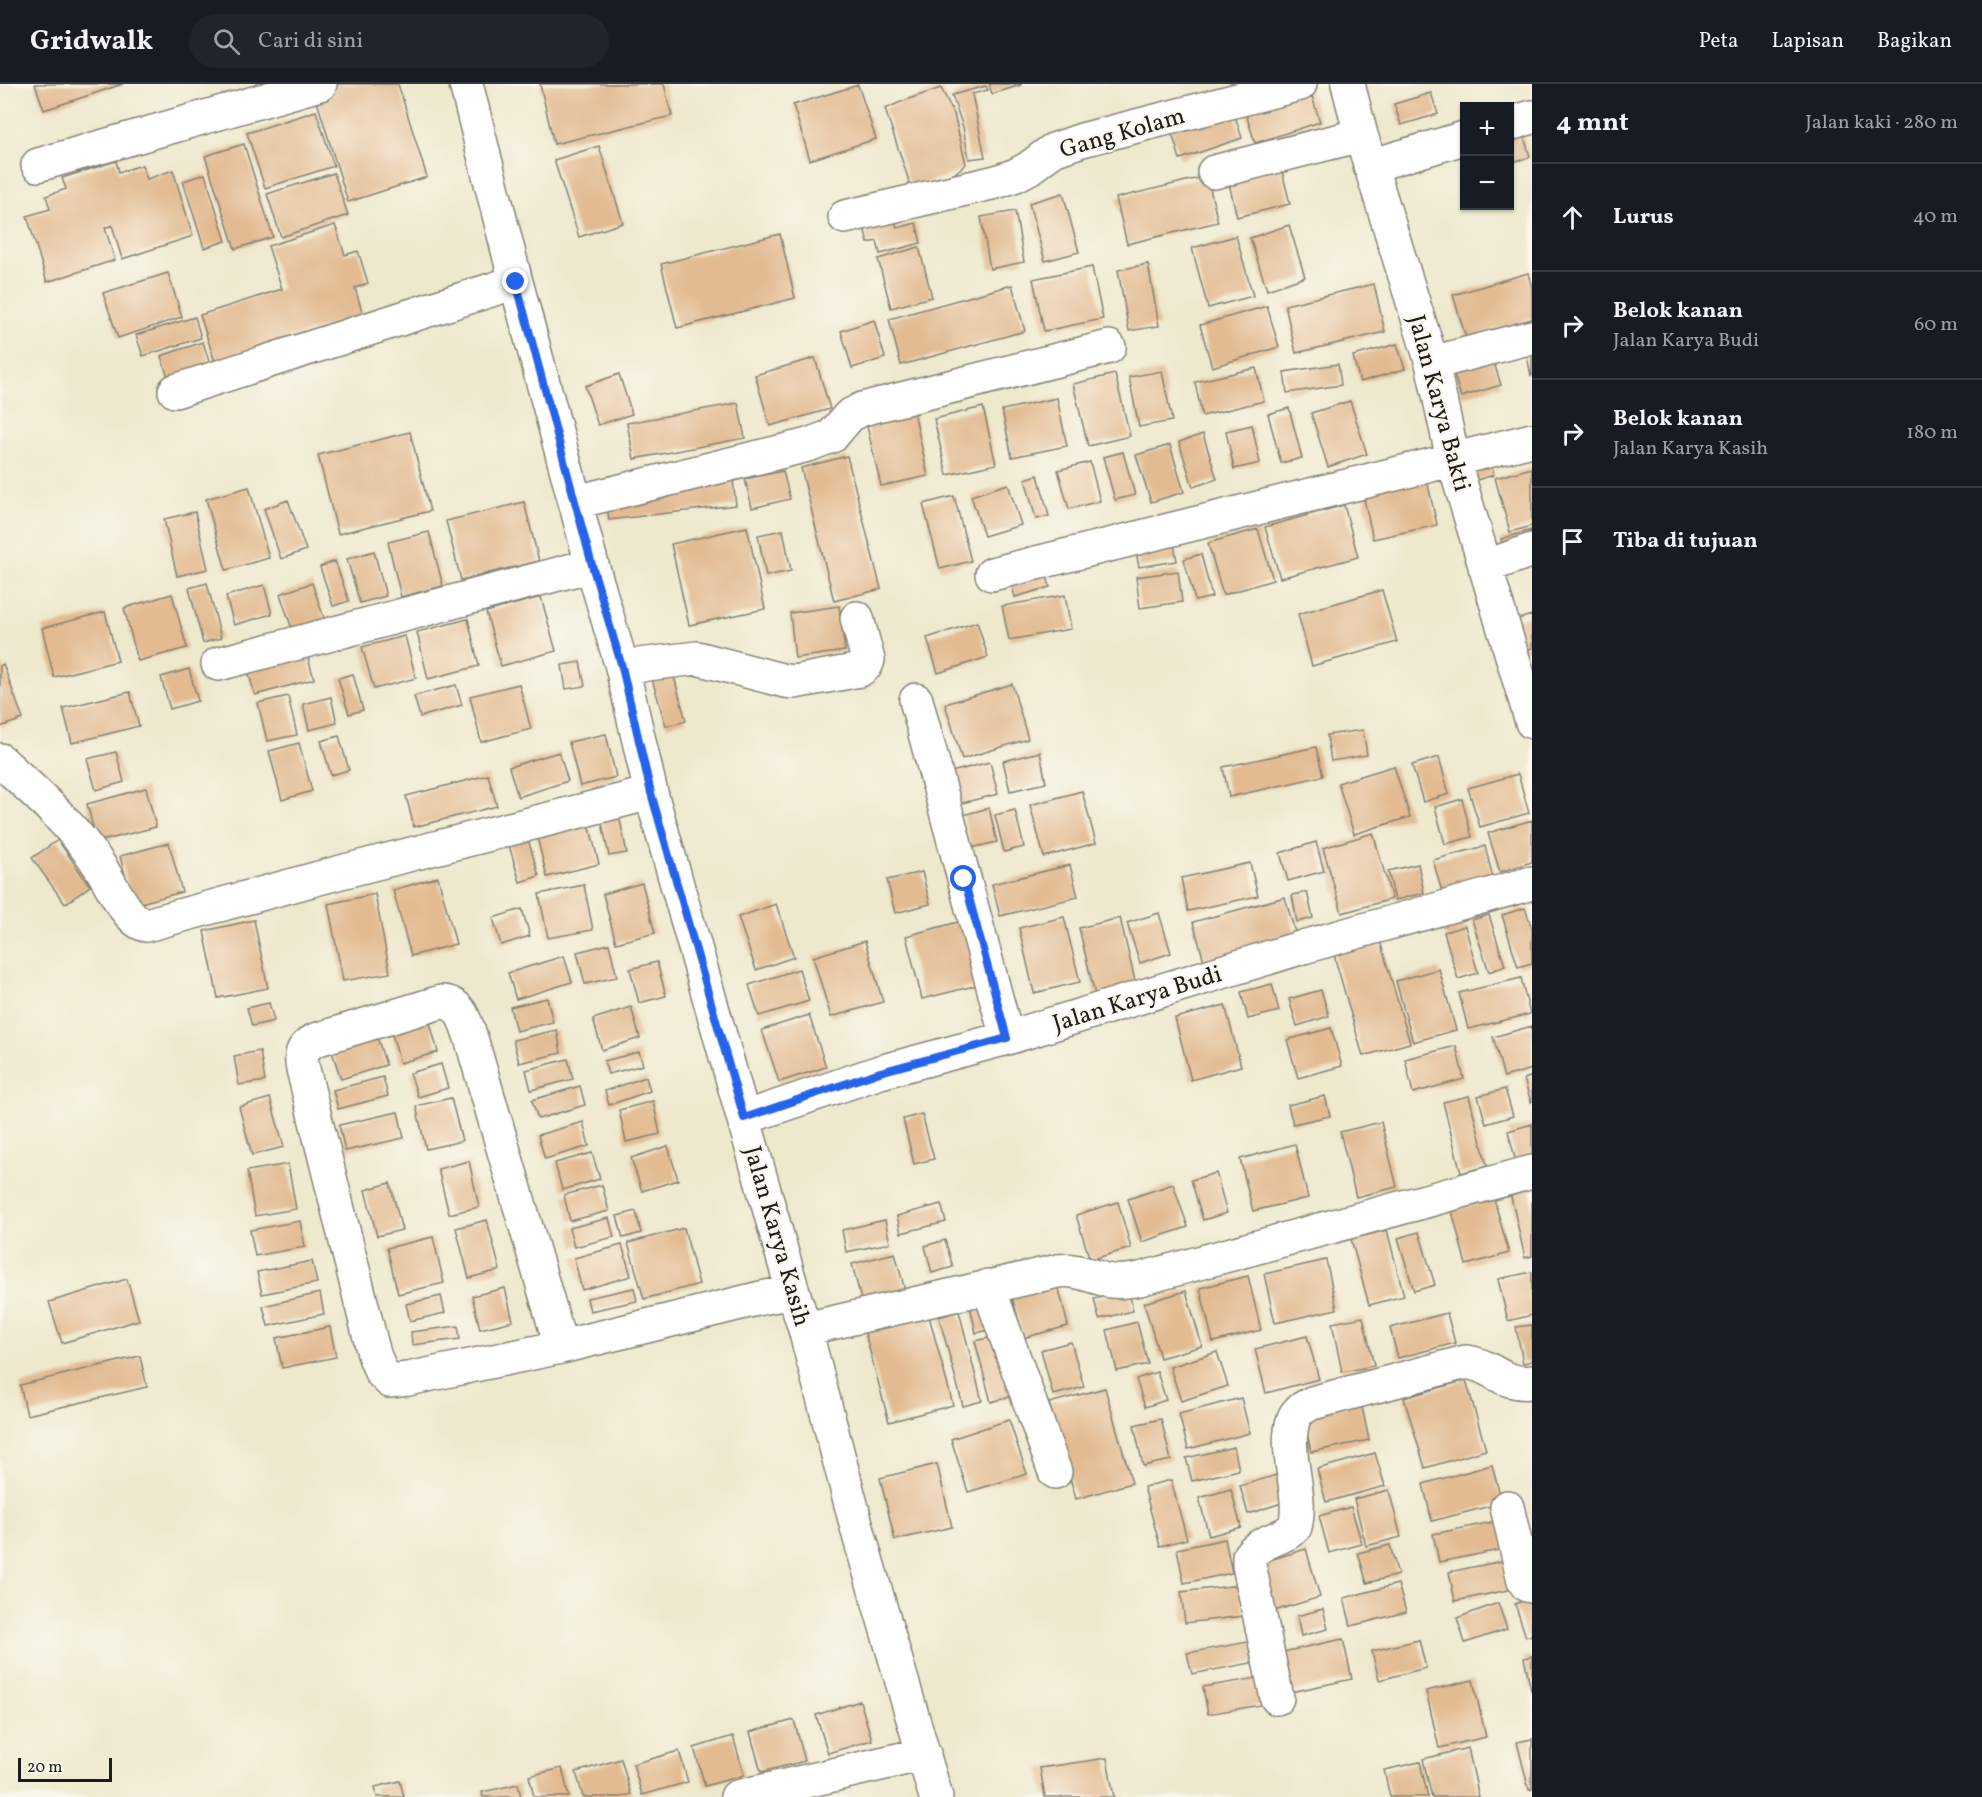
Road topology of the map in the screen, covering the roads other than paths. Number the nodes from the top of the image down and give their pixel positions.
1 (320, 84) edge
2 (466, 84) edge
3 (1300, 84) edge
4 (1348, 84) edge
5 (1532, 117) edge
6 (1514, 122) edge
7 (1360, 135) junction
8 (1460, 139) edge
9 (38, 165) dead end
10 (1370, 166) junction
11 (1214, 172) dead end
12 (845, 217) dead end
13 (516, 282) junction
14 (1532, 337) edge
15 (1109, 347) dead end
16 (1432, 363) junction
17 (175, 391) dead end
18 (1532, 440) edge
19 (1453, 459) junction
20 (576, 502) junction
21 (1532, 550) edge
22 (592, 565) junction
23 (1485, 567) junction
24 (993, 574) dead end
25 (857, 618) dead end
26 (218, 664) dead end
27 (622, 667) junction
28 (916, 700) dead end
29 (1530, 710) edge
30 (0, 760) edge
31 (651, 793) junction
32 (1532, 883) edge
33 (1007, 1038) junction
34 (744, 1118) junction
35 (1532, 1172) edge
36 (988, 1286) junction
37 (793, 1292) junction
38 (805, 1329) junction
39 (561, 1347) junction
40 (1532, 1382) edge
41 (1054, 1472) dead end
42 (1507, 1507) dead end
43 (1532, 1586) edge
44 (1276, 1698) dead end
45 (924, 1754) junction
46 (737, 1797) edge
47 (936, 1797) edge

1 - 9 street
2 - 13 street, Jalan Karya Kasih
3 - 12 street, Gang Kolam
4 - 7 street, Jalan Karya Bakti
5 - 6 street
7 - 10 street, Jalan Karya Bakti
7 - 11 street
8 - 10 street
10 - 16 street, Jalan Karya Bakti
13 - 17 street
13 - 20 street, Jalan Karya Kasih
14 - 16 street
15 - 20 street
16 - 19 street, Jalan Karya Bakti
18 - 19 street
19 - 23 street, Jalan Karya Bakti
19 - 24 street
20 - 22 street, Jalan Karya Kasih
21 - 23 street
22 - 26 street
22 - 27 street, Jalan Karya Kasih
23 - 29 street, Jalan Karya Bakti
25 - 27 street
27 - 31 street, Jalan Karya Kasih
28 - 33 street
30 - 31 street
31 - 34 street, Jalan Karya Kasih
32 - 33 street, Jalan Karya Budi
33 - 34 street, Jalan Karya Budi
34 - 37 street, Jalan Karya Kasih
35 - 36 street
36 - 38 street
36 - 41 street
37 - 38 street, Jalan Karya Kasih
37 - 39 street
38 - 45 street, Jalan Karya Kasih
39 - 39 street
40 - 44 street
42 - 43 street
45 - 46 street
45 - 47 street, Jalan Karya Kasih

